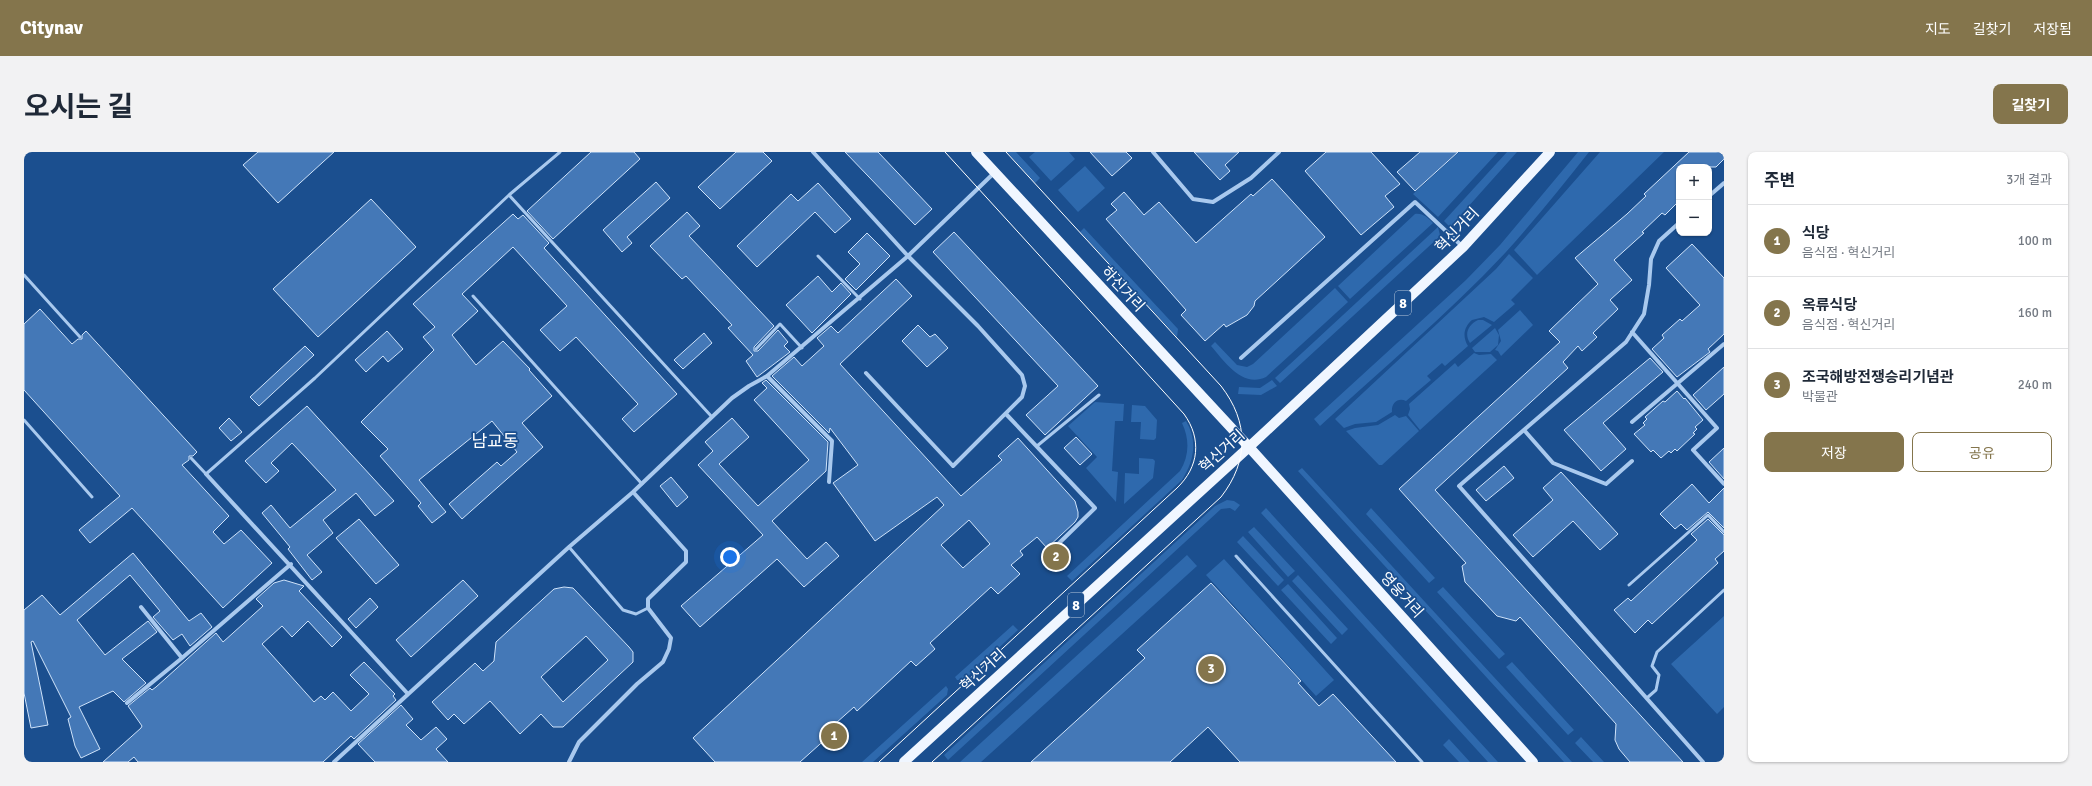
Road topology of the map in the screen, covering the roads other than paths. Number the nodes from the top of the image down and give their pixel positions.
1 (560, 152) edge
2 (813, 152) edge
3 (976, 152) edge
4 (1153, 152) edge
5 (1279, 152) edge
6 (1550, 152) edge
7 (995, 172) junction
8 (1724, 183) edge
9 (1712, 193) edge
10 (510, 195) junction
11 (1676, 226) edge
12 (1463, 248) junction
13 (818, 256) dead end
14 (908, 256) junction
15 (24, 275) edge
16 (473, 296) dead end
17 (860, 298) junction
18 (1632, 332) junction
19 (80, 337) dead end
20 (1724, 344) edge
21 (802, 348) junction
22 (756, 349) dead end
23 (1241, 358) dead end
24 (866, 373) dead end
25 (768, 376) junction
26 (1678, 384) junction
27 (1099, 396) dead end
28 (1006, 414) junction
29 (712, 417) junction
30 (24, 420) edge
31 (1632, 422) dead end
32 (1524, 430) junction
33 (1036, 446) junction
34 (1248, 447) junction
35 (191, 458) dead end
36 (1632, 460) dead end
37 (206, 474) junction
38 (829, 482) dead end
39 (642, 484) junction
40 (1724, 484) edge
41 (633, 492) junction
42 (92, 497) dead end
43 (1724, 532) edge
44 (569, 547) junction
45 (1052, 550) dead end
46 (1236, 556) dead end
47 (291, 564) junction
48 (1629, 585) dead end
49 (1724, 590) edge
50 (141, 607) dead end
51 (648, 608) junction
52 (182, 658) junction
53 (408, 694) junction
54 (1648, 697) junction
55 (127, 703) dead end
56 (334, 762) edge
57 (569, 762) edge
58 (904, 762) edge
59 (1422, 762) edge
60 (1533, 762) edge
61 (1703, 762) edge

1 - 10 lane
2 - 14 street
3 - 7 main road, 하신거리
4 - 5 street
6 - 12 main road, 혁신거리 / 8
7 - 14 street
7 - 34 main road, 하신거리
8 - 9 street
10 - 29 lane
10 - 37 lane
11 - 18 street
12 - 23 street
12 - 34 main road, 혁신거리 / 8
13 - 17 lane
14 - 17 street
14 - 28 street
15 - 19 lane
16 - 39 lane
17 - 21 street
18 - 26 street
18 - 32 street
20 - 26 street
21 - 22 lane
21 - 25 street
24 - 28 street
25 - 29 street
25 - 38 street
26 - 31 street
26 - 40 street
27 - 33 lane
28 - 33 street
29 - 39 street
30 - 42 lane
32 - 36 street
32 - 54 street
33 - 45 street
34 - 58 main road, 혁신거리 / 8
34 - 60 main road, 영웅거리
35 - 37 lane
37 - 47 street
39 - 41 street
41 - 44 street
41 - 51 street
43 - 48 lane
44 - 51 lane
44 - 53 street
46 - 59 lane
47 - 52 street
47 - 53 street
49 - 54 lane
50 - 52 street
51 - 57 street
52 - 55 street
53 - 56 street
54 - 61 street

